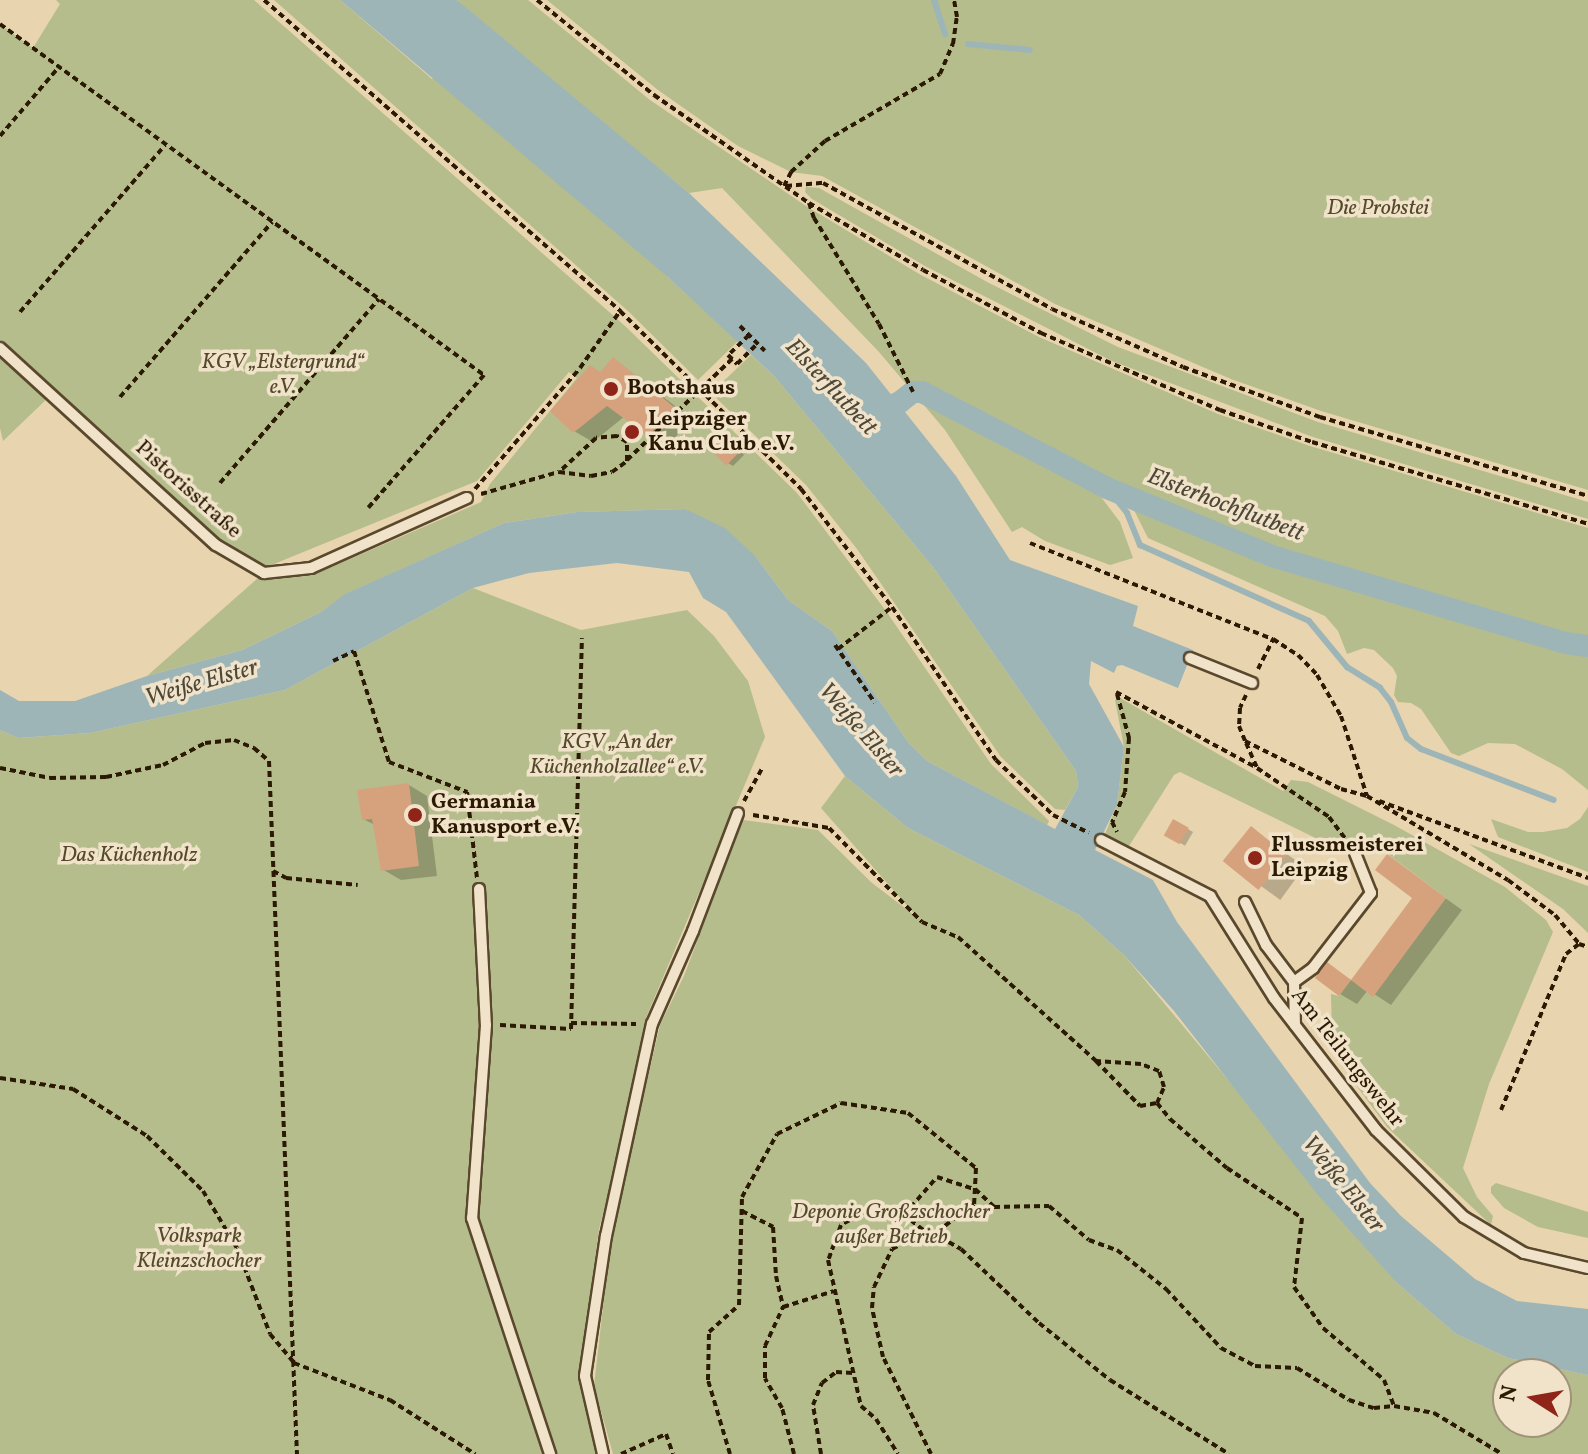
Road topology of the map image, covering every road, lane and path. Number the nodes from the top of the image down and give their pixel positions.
1 (264, 0) edge
2 (537, 0) edge
3 (954, 0) edge
4 (0, 24) edge
5 (59, 67) junction
6 (0, 136) edge
7 (166, 144) junction
8 (784, 186) junction
9 (809, 203) junction
10 (272, 222) junction
11 (379, 299) junction
12 (620, 311) junction
13 (20, 312) dead end
14 (740, 326) dead end
15 (749, 335) junction
16 (758, 343) junction
17 (0, 348) edge
18 (765, 351) dead end
19 (732, 359) junction
20 (700, 391) junction
21 (913, 392) dead end
22 (120, 397) dead end
23 (627, 461) junction
24 (559, 472) junction
25 (220, 483) dead end
26 (1588, 496) edge
27 (467, 498) junction
28 (368, 508) dead end
29 (1588, 524) edge
30 (1030, 543) dead end
31 (892, 607) junction
32 (582, 638) dead end
33 (1273, 639) junction
34 (1190, 658) dead end
35 (333, 661) dead end
36 (1252, 683) junction
37 (875, 703) dead end
38 (1245, 741) junction
39 (763, 767) dead end
40 (0, 768) edge
41 (1257, 768) junction
42 (1367, 796) junction
43 (738, 813) junction
44 (1101, 840) joint
45 (1114, 846) junction
46 (1355, 853) joint
47 (273, 871) junction
48 (1588, 878) edge
49 (358, 885) dead end
50 (479, 889) joint
51 (1245, 902) dead end
52 (1579, 944) junction
53 (1588, 947) edge
54 (1294, 982) junction
55 (571, 1023) junction
56 (652, 1024) junction
57 (486, 1025) junction
58 (1295, 1025) junction
59 (1096, 1061) junction
60 (0, 1078) edge
61 (1157, 1103) junction
62 (1501, 1110) dead end
63 (975, 1189) junction
64 (742, 1211) junction
65 (904, 1215) junction
66 (931, 1236) junction
67 (1588, 1268) edge
68 (834, 1291) junction
69 (783, 1307) junction
70 (294, 1363) junction
71 (853, 1373) junction
72 (1394, 1406) junction
73 (639, 1446) junction
74 (297, 1454) edge
75 (475, 1454) edge
76 (550, 1454) edge
77 (603, 1454) edge
78 (621, 1454) edge
79 (643, 1454) edge
80 (673, 1454) edge
81 (730, 1454) edge
82 (794, 1454) edge
83 (821, 1454) edge
84 (898, 1454) edge
85 (931, 1454) edge
86 (1229, 1454) edge
87 (1502, 1454) edge

1 - 12 path
2 - 8 path
3 - 8 path
4 - 5 path
5 - 6 path
5 - 7 path
7 - 10 path
7 - 13 path
8 - 9 path
8 - 26 path
9 - 21 path
9 - 29 path
10 - 11 path
10 - 22 path
11 - 25 path
11 - 28 path
12 - 20 path
12 - 27 path
14 - 15 path
15 - 16 path
15 - 19 path
16 - 18 path
16 - 19 path
17 - 27 lane, Pistorisstraße
19 - 20 path
20 - 23 path
20 - 31 path
23 - 24 path
23 - 24 path
24 - 27 path
30 - 33 path
31 - 37 path
31 - 44 path
32 - 55 path
33 - 36 path
33 - 42 path
34 - 36 lane
35 - 50 path
36 - 38 path
38 - 41 path
38 - 42 path
39 - 43 path
40 - 47 path
41 - 45 path
41 - 46 path
42 - 48 path
42 - 52 path
43 - 56 lane
43 - 59 path
44 - 45 lane, Am Teilungswehr
45 - 58 lane, Am Teilungswehr
46 - 54 lane
47 - 49 path
47 - 70 path
50 - 57 lane
51 - 54 lane
52 - 53 path
52 - 62 path
54 - 58 lane
55 - 56 path
55 - 57 path
56 - 77 lane
57 - 76 lane
58 - 67 lane, Am Teilungswehr
59 - 61 path
59 - 61 path
60 - 70 path
61 - 72 path
63 - 64 path
63 - 65 path
63 - 66 path
63 - 72 path
64 - 69 path
64 - 81 path
65 - 66 path
65 - 68 path
66 - 85 path
66 - 86 path
68 - 69 path
68 - 71 path
69 - 82 path
70 - 74 path
70 - 75 path
71 - 83 path
71 - 84 path
72 - 87 path
73 - 78 path
73 - 79 path
73 - 80 path

